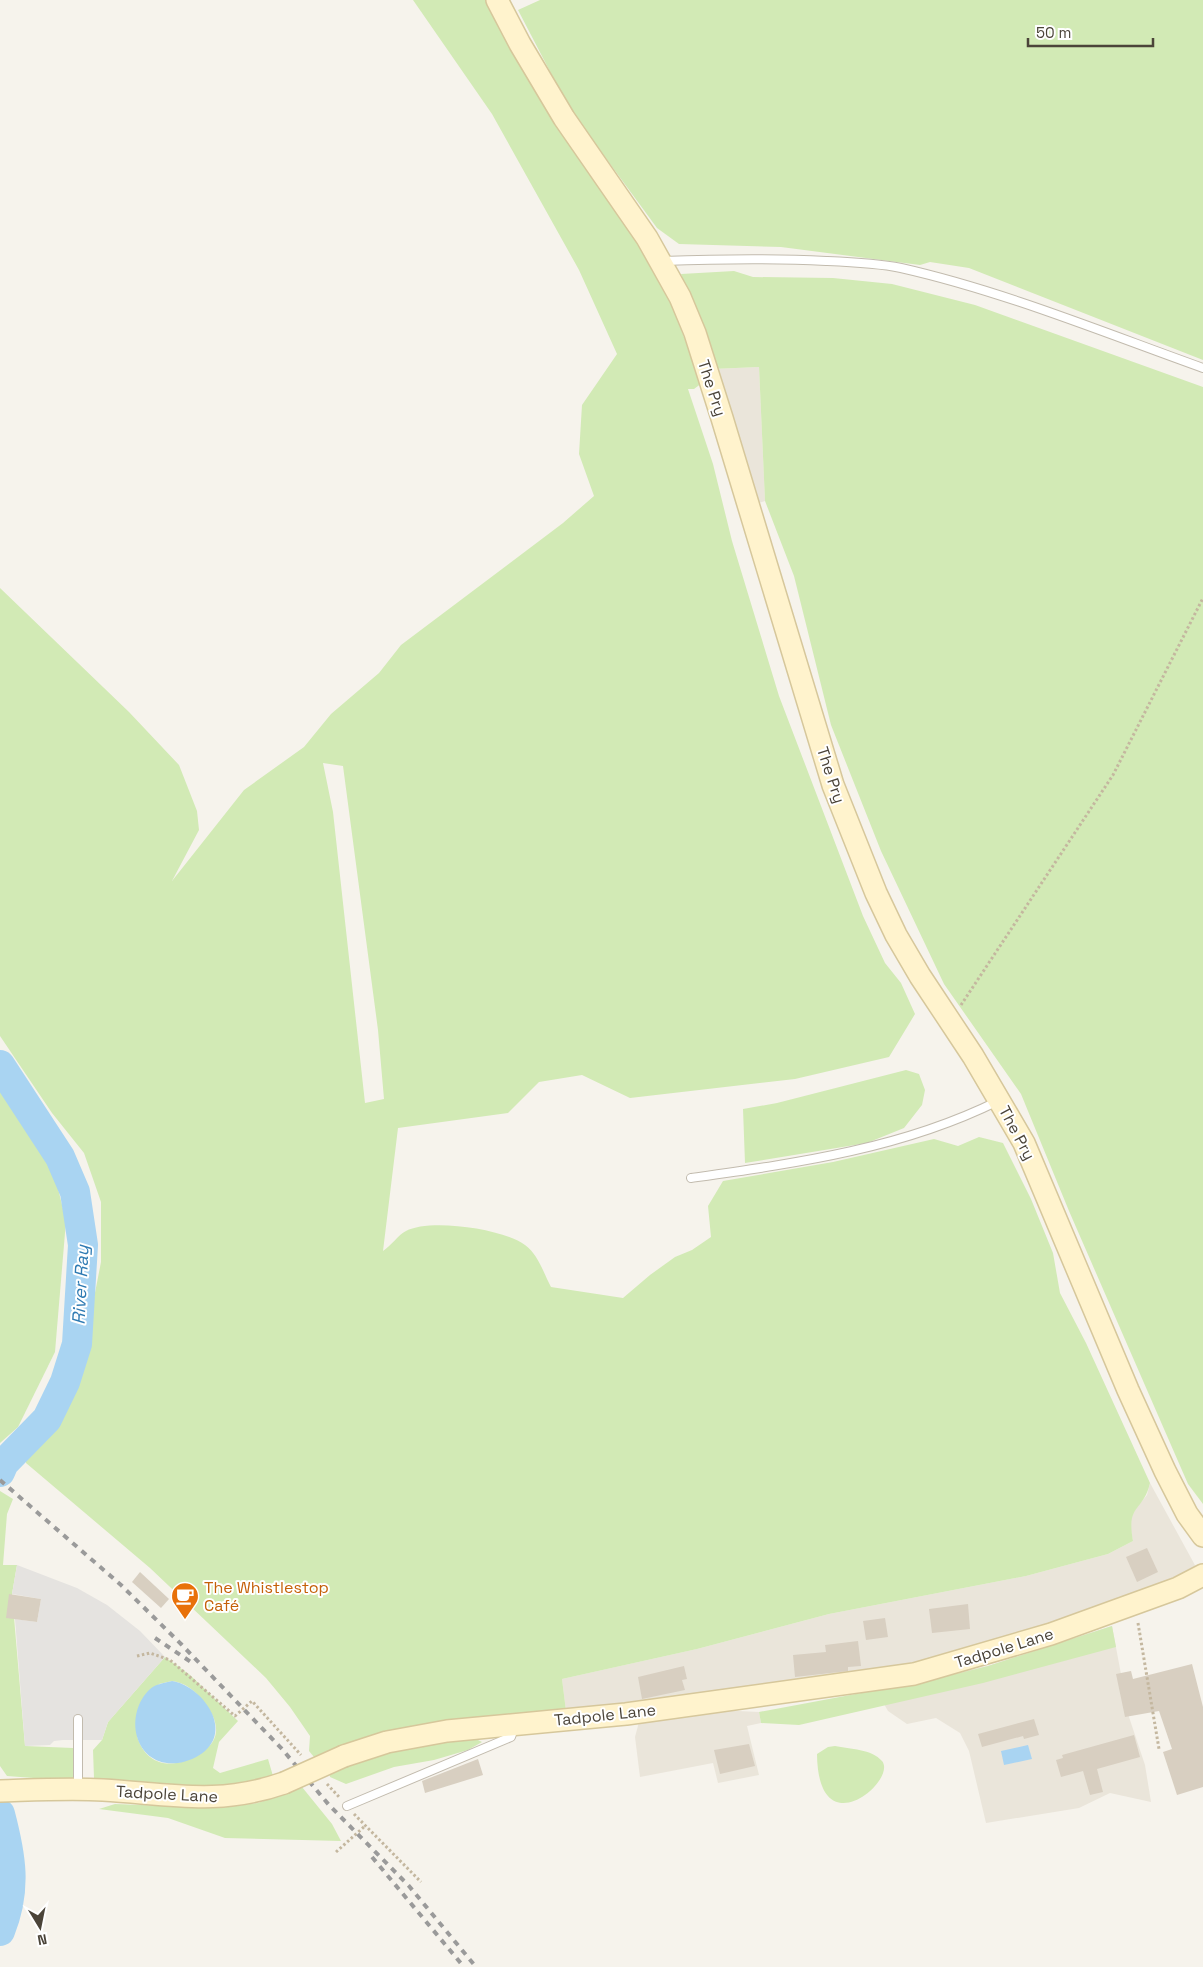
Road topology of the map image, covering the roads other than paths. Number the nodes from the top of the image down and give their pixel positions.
1 (497, 0) edge
2 (661, 261) junction
3 (1203, 368) edge
4 (1000, 1100) junction
5 (692, 1178) dead end
6 (1203, 1536) edge
7 (1203, 1575) edge
8 (78, 1719) dead end
9 (515, 1724) junction
10 (78, 1789) junction
11 (0, 1791) edge
12 (347, 1806) road end

1 - 2 main road, The Pry
2 - 3 lane
2 - 4 main road, The Pry
4 - 5 lane
4 - 6 main road, The Pry
7 - 9 main road, Tadpole Lane
8 - 10 lane
9 - 10 main road, Tadpole Lane, bridge
9 - 12 lane
10 - 11 main road, Tadpole Lane

